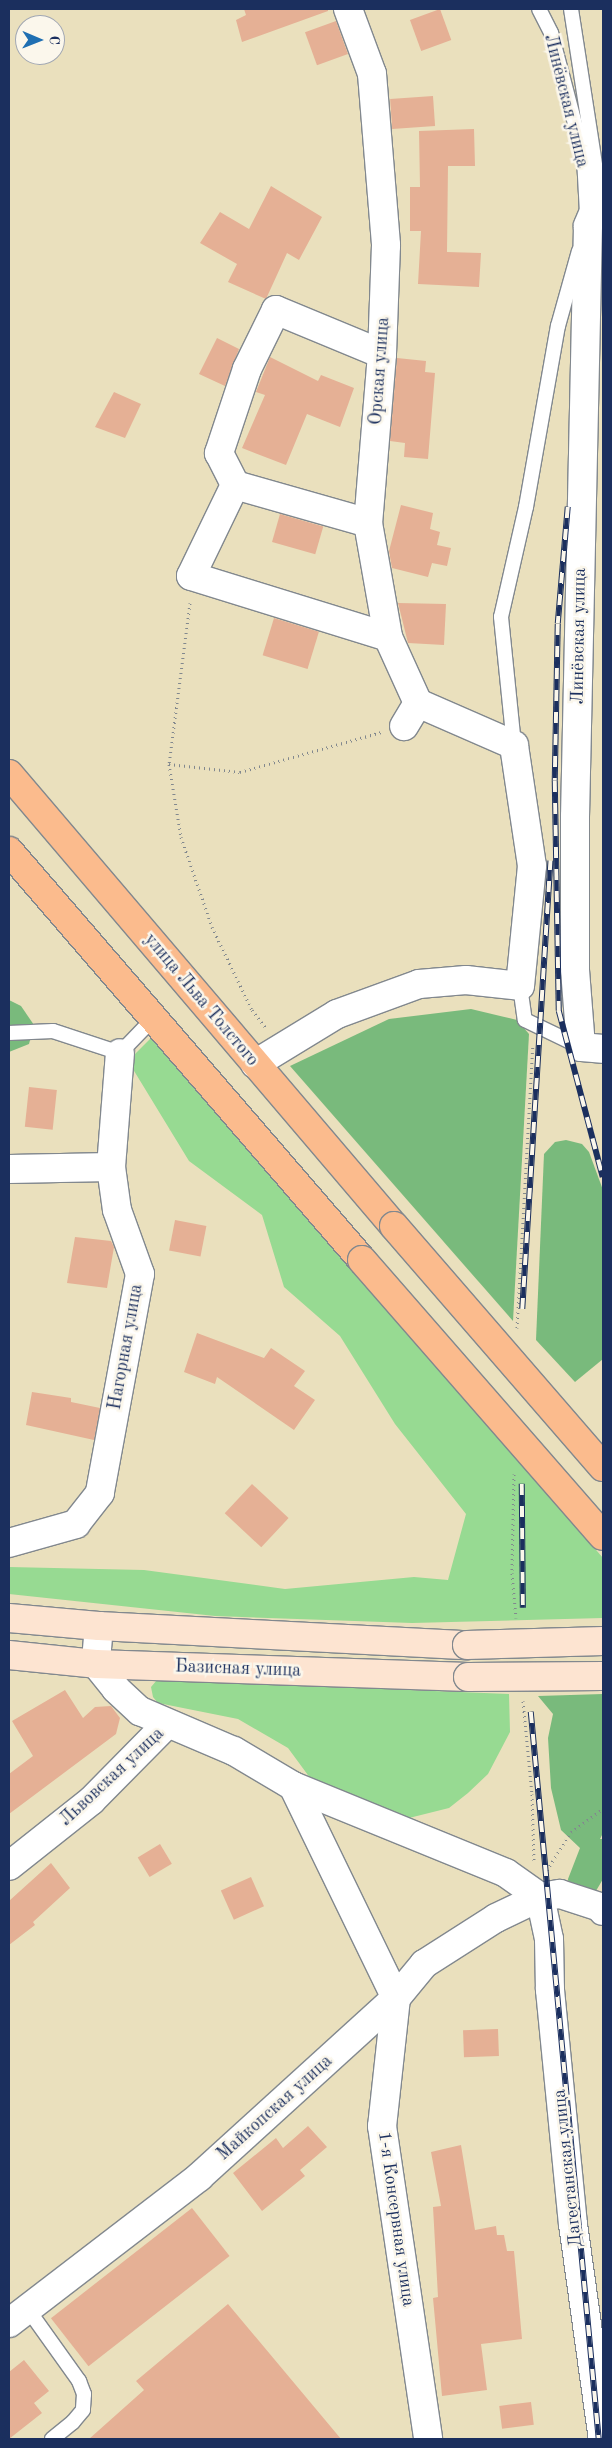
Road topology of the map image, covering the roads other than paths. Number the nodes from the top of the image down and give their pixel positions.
1 (348, 9) edge
2 (539, 9) edge
3 (571, 9) edge
4 (602, 194) edge
5 (588, 226) junction
6 (382, 354) junction
7 (235, 484) junction
8 (368, 523) junction
9 (388, 637) junction
10 (418, 703) junction
11 (404, 726) road end
12 (514, 745) junction
13 (9, 774) edge
14 (9, 851) edge
15 (520, 986) junction
16 (152, 1020) junction
17 (9, 1033) edge
18 (592, 1048) edge
19 (120, 1054) junction
20 (255, 1064) junction
21 (110, 1167) junction
22 (9, 1169) edge
23 (603, 1467) edge
24 (603, 1536) edge
25 (9, 1543) edge
26 (9, 1618) edge
27 (99, 1626) junction
28 (603, 1642) edge
29 (9, 1655) edge
30 (96, 1664) junction
31 (603, 1676) edge
32 (167, 1724) junction
33 (293, 1786) junction
34 (9, 1866) edge
35 (540, 1896) junction
36 (603, 1911) edge
37 (396, 1998) junction
38 (18, 2316) edge
39 (52, 2439) edge
40 (428, 2439) edge
41 (603, 2439) edge

1 - 6 street, Орская улица
2 - 5 lane, Линёвская улица
3 - 4 lane
4 - 5 street, Линёвская улица
5 - 12 lane, Линёвская улица
5 - 18 street, Линёвская улица
6 - 7 street
6 - 8 street, Орская улица
7 - 8 street
7 - 9 street
8 - 9 street, Орская улица
9 - 10 street, Орская улица
10 - 11 street
10 - 12 street
12 - 15 street
13 - 20 main road, улица Льва Толстого
14 - 16 main road
15 - 18 lane
15 - 20 street
16 - 19 lane
16 - 24 main road, bridge
17 - 19 lane
19 - 21 street, Нагорная улица
20 - 23 main road, улица Льва Толстого, bridge
21 - 22 street
21 - 25 street, Нагорная улица
26 - 27 street, Базисная улица
27 - 28 street, Базисная улица, bridge
27 - 30 street
29 - 30 street, Базисная улица
30 - 31 street, Базисная улица, bridge
30 - 32 street
32 - 33 street
32 - 34 street, Львовская улица
33 - 35 street
33 - 37 street
35 - 36 street
35 - 37 street, Майкопская улица
35 - 41 street, Дагестанская улица
37 - 38 street, Майкопская улица
37 - 40 street, 1-я Консервная улица
38 - 39 lane

